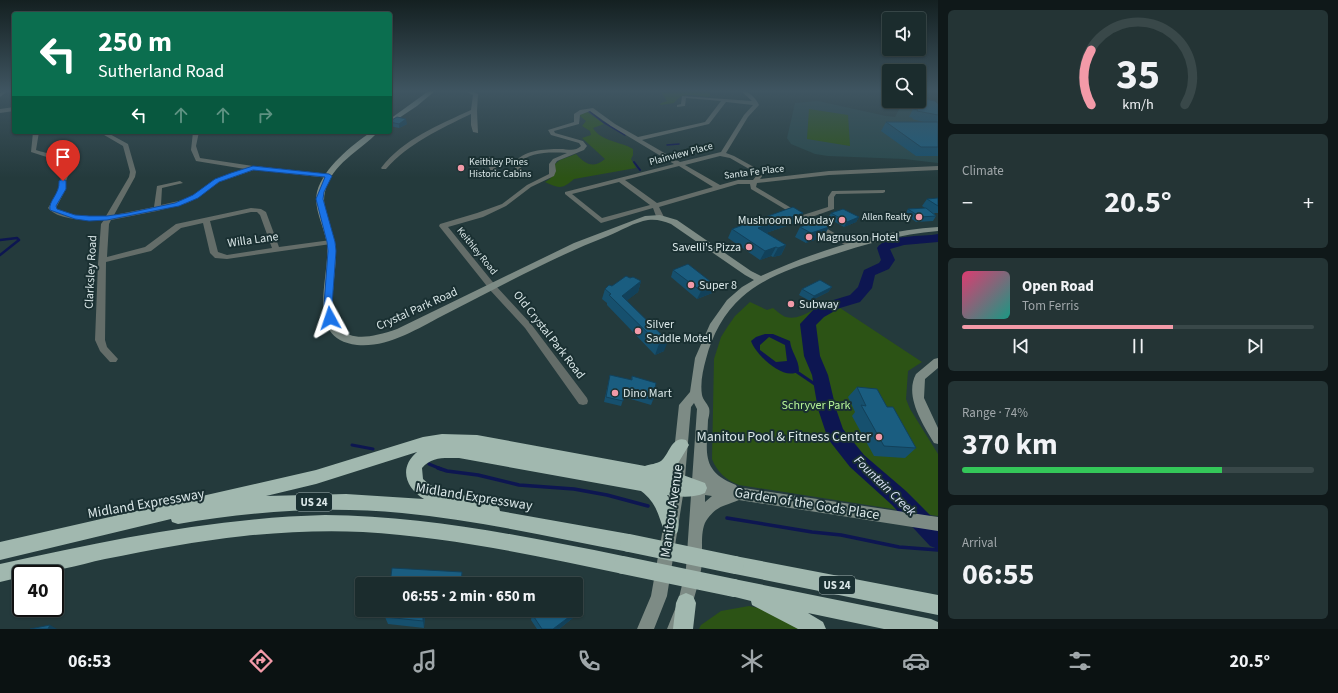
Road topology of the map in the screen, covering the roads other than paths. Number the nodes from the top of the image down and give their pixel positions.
1 (458, 119) edge
2 (474, 119) edge
3 (577, 119) edge
4 (605, 119) edge
5 (710, 119) edge
6 (744, 119) edge
7 (476, 132) dead end
8 (36, 134) edge
9 (106, 134) edge
10 (195, 134) edge
11 (372, 134) edge
12 (639, 139) junction
13 (574, 152) junction
14 (721, 154) junction
15 (489, 158) dead end
16 (682, 165) junction
17 (253, 168) junction
18 (384, 168) dead end
19 (938, 168) edge
20 (329, 176) junction
21 (621, 180) junction
22 (754, 182) junction
23 (180, 183) dead end
24 (718, 187) junction
25 (883, 191) dead end
26 (157, 209) junction
27 (658, 212) junction
28 (107, 218) junction
29 (802, 218) junction
30 (206, 220) junction
31 (600, 220) joint
32 (938, 229) edge
33 (331, 242) junction
34 (850, 246) junction
35 (276, 249) junction
36 (103, 260) junction
37 (762, 280) junction
38 (493, 288) junction
39 (113, 359) dead end
40 (938, 362) edge
41 (696, 393) junction
42 (583, 401) dead end
43 (938, 438) edge
44 (681, 445) junction
45 (700, 452) junction
46 (631, 472) junction
47 (643, 484) junction
48 (678, 484) junction
49 (699, 488) junction
50 (748, 495) junction
51 (697, 524) junction
52 (938, 524) edge
53 (671, 527) junction
54 (570, 533) junction
55 (7, 550) edge
56 (0, 573) edge
57 (734, 588) junction
58 (686, 603) junction
59 (938, 605) edge
60 (645, 629) edge
61 (675, 629) edge
62 (682, 629) edge
63 (816, 629) edge
64 (931, 629) edge

1 - 18 street
2 - 7 street
3 - 13 street
4 - 12 street
5 - 12 street
6 - 14 street, Plainview Place
8 - 28 street
9 - 28 street, Clarksley Road
10 - 17 street
11 - 20 street, Crystal Park Road
12 - 16 street
13 - 15 street
13 - 38 street, Keithley Road
14 - 16 street, Plainview Place
14 - 22 street
16 - 21 street, Plainview Place
16 - 24 street
17 - 20 street
17 - 26 street
19 - 22 street, Santa Fe Place
20 - 33 street, Crystal Park Road
21 - 27 street
21 - 31 street, Plainview Place
22 - 24 street, Santa Fe Place
22 - 29 street
23 - 26 street
24 - 27 street, Santa Fe Place
25 - 29 street
26 - 28 street
27 - 31 street, Santa Fe Place
27 - 37 street, Crystal Park Road
27 - 38 street, Crystal Park Road
28 - 36 street, Clarksley Road
29 - 34 street
30 - 35 street
30 - 35 street, Willa Lane
30 - 36 street
32 - 34 street, Manitou Avenue
33 - 35 street, Willa Lane
33 - 38 street, Crystal Park Road
34 - 37 street, Manitou Avenue
36 - 39 street, Clarksley Road
37 - 41 street, Manitou Avenue
38 - 42 street, Old Crystal Park Road
40 - 43 street
41 - 44 street, Manitou Avenue
41 - 45 street, Manitou Avenue
44 - 46 highway
44 - 48 street, Manitou Avenue
45 - 49 street, Manitou Avenue
45 - 50 street
46 - 48 highway
46 - 55 highway
47 - 48 highway
47 - 53 highway
47 - 54 highway
48 - 49 highway
48 - 53 street, Manitou Avenue
49 - 50 street, Garden of the Gods Place
49 - 51 street, Manitou Avenue
50 - 51 street
50 - 52 street, Garden of the Gods Place
51 - 58 street, Manitou Avenue
53 - 60 street, Manitou Avenue
54 - 55 highway, Midland Expressway / US 24
54 - 59 highway, Midland Expressway / US 24, bridge
56 - 57 highway, US 24, bridge
57 - 63 highway
57 - 64 highway, US 24
58 - 61 street, Manitou Avenue
58 - 62 highway

